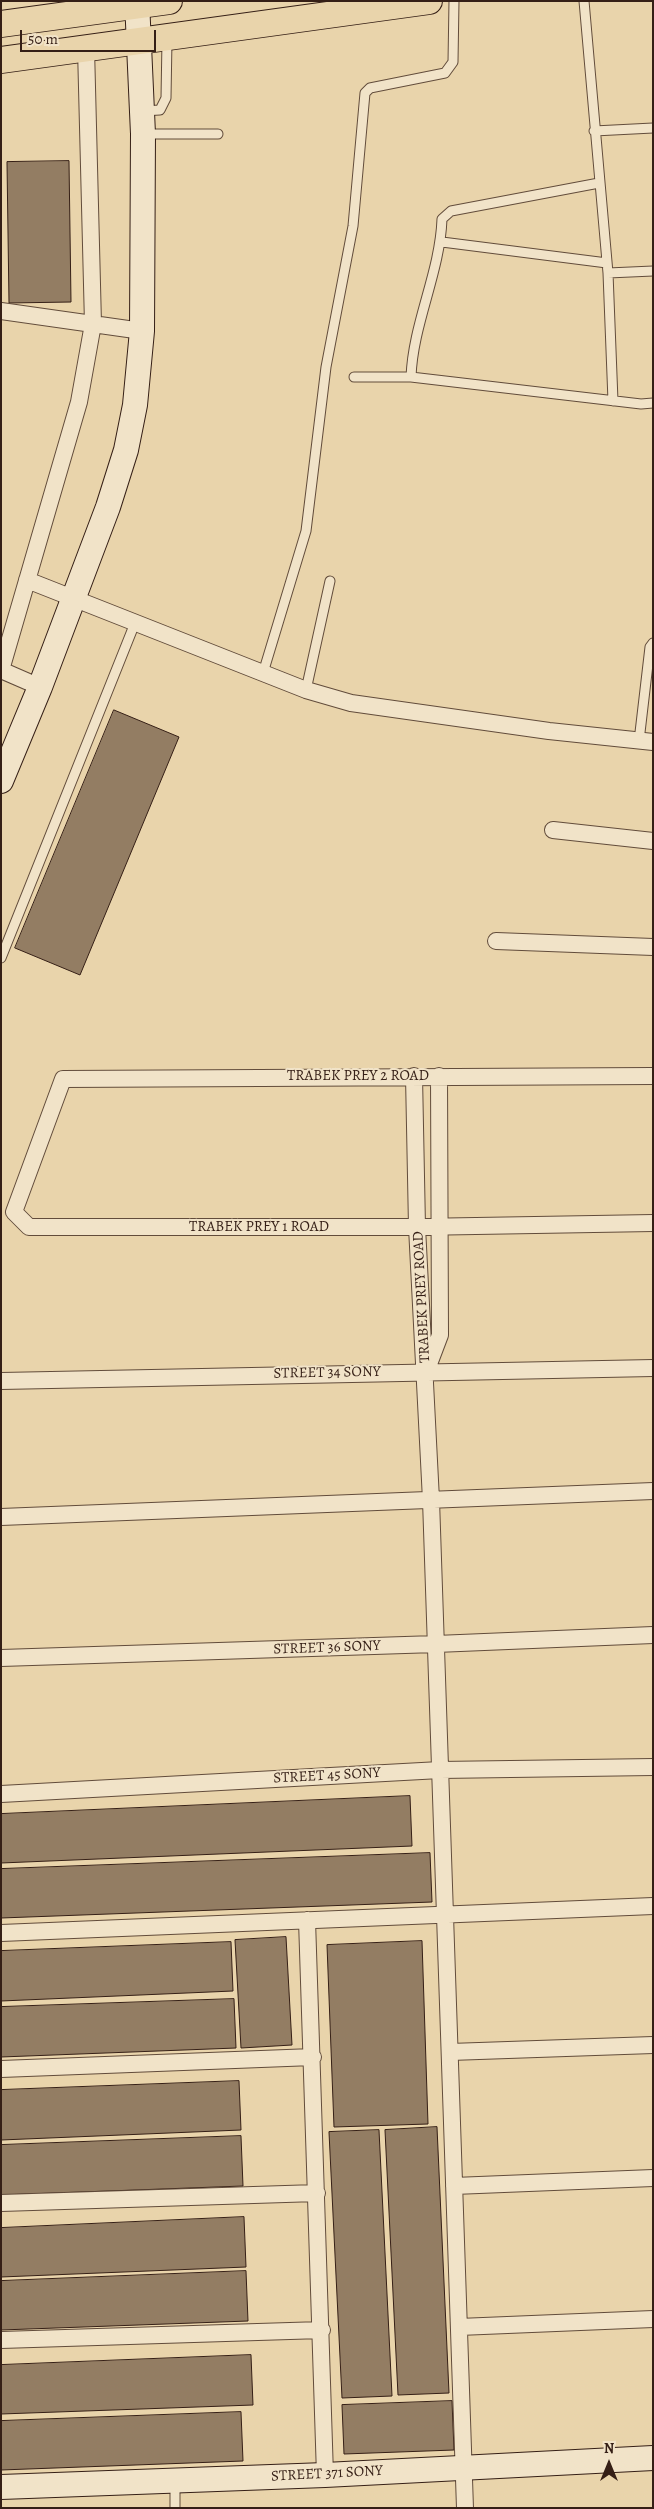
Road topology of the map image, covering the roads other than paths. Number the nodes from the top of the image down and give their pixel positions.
1 (169, 1) edge
2 (428, 1) edge
3 (454, 1) edge
4 (584, 1) edge
5 (137, 3) edge
6 (396, 4) edge
7 (1, 24) edge
8 (167, 37) junction
9 (140, 40) junction
10 (86, 48) junction
11 (1, 60) edge
12 (142, 111) junction
13 (653, 128) edge
14 (594, 131) junction
15 (143, 134) junction
16 (218, 134) dead end
17 (599, 183) junction
18 (442, 242) junction
19 (607, 263) junction
20 (653, 271) edge
21 (608, 274) junction
22 (1, 311) edge
23 (93, 324) junction
24 (142, 331) junction
25 (354, 377) dead end
26 (411, 377) junction
27 (613, 401) junction
28 (653, 403) edge
29 (27, 580) junction
30 (330, 581) dead end
31 (74, 598) junction
32 (135, 623) junction
33 (653, 643) edge
34 (1, 670) edge
35 (264, 673) junction
36 (40, 687) junction
37 (306, 690) junction
38 (646, 742) edge
39 (1, 781) edge
40 (553, 830) dead end
41 (653, 841) edge
42 (496, 941) dead end
43 (653, 947) edge
44 (1, 958) edge
45 (414, 1076) junction
46 (439, 1076) junction
47 (653, 1076) edge
48 (63, 1079) joint
49 (653, 1223) edge
50 (418, 1227) junction
51 (439, 1227) junction
52 (653, 1368) edge
53 (426, 1371) junction
54 (1, 1381) edge
55 (653, 1491) edge
56 (432, 1500) junction
57 (1, 1517) edge
58 (653, 1635) edge
59 (436, 1644) junction
60 (1, 1658) edge
61 (653, 1767) edge
62 (440, 1770) junction
63 (1, 1794) edge
64 (653, 1906) edge
65 (445, 1915) junction
66 (308, 1920) junction
67 (1, 1933) edge
68 (653, 2045) edge
69 (450, 2052) junction
70 (312, 2057) junction
71 (1, 2069) edge
72 (653, 2178) edge
73 (454, 2186) junction
74 (317, 2193) junction
75 (1, 2203) edge
76 (653, 2319) edge
77 (459, 2326) junction
78 (322, 2330) junction
79 (1, 2340) edge
80 (653, 2458) edge
81 (463, 2468) junction
82 (325, 2475) junction
83 (175, 2481) junction
84 (1, 2487) edge
85 (175, 2508) edge
86 (465, 2508) edge

1 - 5 main road
2 - 6 main road
3 - 35 lane
4 - 14 lane
5 - 7 main road
5 - 9 street
6 - 8 main road
8 - 9 main road
8 - 12 lane
9 - 10 main road
9 - 12 street
10 - 11 main road
10 - 23 street
12 - 15 street
13 - 14 lane
14 - 17 lane
15 - 16 lane
15 - 24 street
17 - 18 lane
17 - 19 lane
18 - 19 lane
18 - 26 lane
19 - 21 lane
20 - 21 lane
21 - 27 lane
22 - 23 street
23 - 24 street
23 - 29 street
24 - 31 street
25 - 26 lane
26 - 27 lane
27 - 28 lane
29 - 31 street
29 - 34 street
30 - 37 lane
31 - 32 street
31 - 36 street
32 - 35 street
32 - 44 lane
33 - 38 lane
34 - 36 street
35 - 37 street
36 - 39 street
37 - 38 street
40 - 41 street
42 - 43 street
45 - 46 street, TRABEK PREY 2 ROAD
45 - 48 street, TRABEK PREY 2 ROAD
45 - 50 street, TRABEK PREY ROAD
46 - 47 street, TRABEK PREY 2 ROAD
46 - 51 street, TRABEK PREY ROAD
48 - 50 street, TRABEK PREY 1 ROAD
49 - 51 street, TRABEK PREY 1 ROAD
50 - 51 street, TRABEK PREY 1 ROAD
50 - 53 street, TRABEK PREY ROAD
51 - 53 street, TRABEK PREY ROAD
52 - 53 street, STREET 34 SONY
53 - 54 street, STREET 34 SONY
53 - 56 street
55 - 56 street
56 - 57 street
56 - 59 street
58 - 59 street, STREET 36 SONY
59 - 60 street, STREET 36 SONY
59 - 62 street
61 - 62 street, STREET 45 SONY
62 - 63 street, STREET 45 SONY
62 - 65 street
64 - 65 street
65 - 66 street
65 - 69 street
66 - 67 street
66 - 70 street
68 - 69 street
69 - 73 street
70 - 71 street
70 - 74 street
72 - 73 street
73 - 77 street
74 - 75 street
74 - 78 street
76 - 77 street
77 - 81 street
78 - 79 street
78 - 82 street
80 - 81 street, STREET 371 SONY
81 - 82 street, STREET 371 SONY
81 - 86 street
82 - 83 street, STREET 371 SONY
83 - 84 street, STREET 371 SONY
83 - 85 lane

